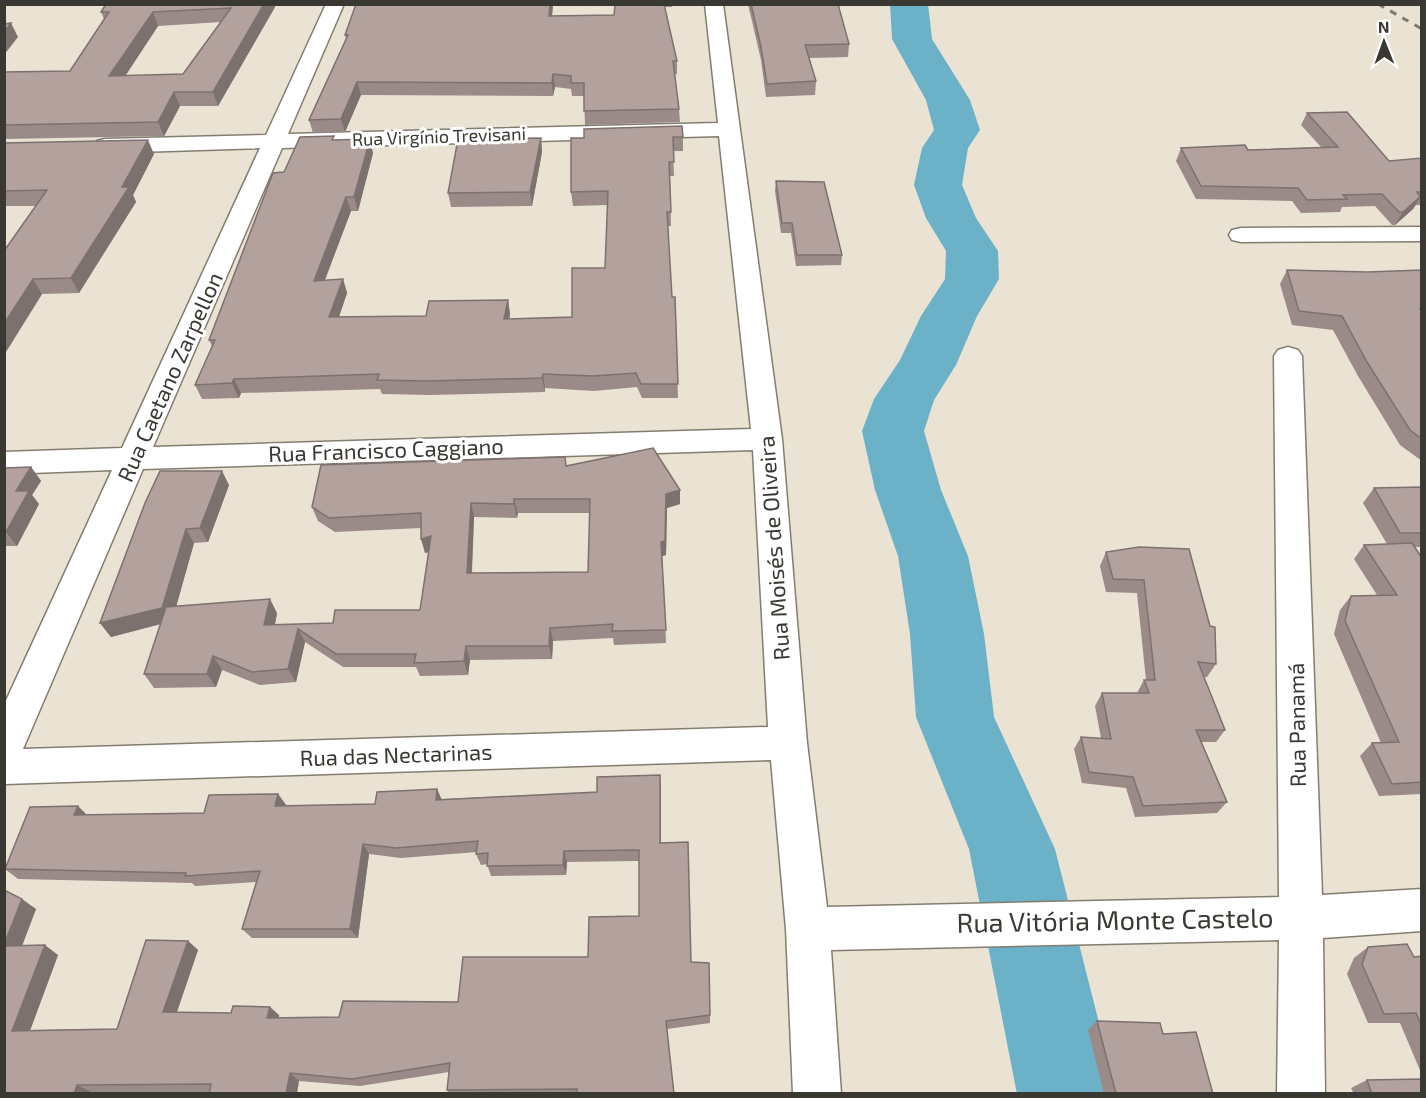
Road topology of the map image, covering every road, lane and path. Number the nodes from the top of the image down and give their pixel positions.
1 (335, 4) edge
2 (714, 4) edge
3 (730, 129) junction
4 (273, 143) junction
5 (86, 147) edge
6 (1422, 234) edge
7 (1240, 235) dead end
8 (1288, 356) dead end
9 (767, 439) junction
10 (134, 458) junction
11 (4, 463) edge
12 (788, 743) junction
13 (4, 748) edge
14 (4, 767) edge
15 (1422, 910) edge
16 (1301, 918) junction
17 (808, 929) junction
18 (817, 1094) edge
19 (1300, 1094) edge

1 - 4 street, Rua Caetano Zarpellon
2 - 3 street, Rua Moisés de Oliveira
3 - 4 street, Rua Virgínio Trevisani
3 - 9 street, Rua Moisés de Oliveira
4 - 5 street, Rua Virgínio Trevisani
4 - 10 street, Rua Caetano Zarpellon
6 - 7 street
8 - 16 street, Rua Panamá
9 - 10 street, Rua Francisco Caggiano
9 - 12 street, Rua Moisés de Oliveira
10 - 11 street, Rua Francisco Caggiano
10 - 13 street, Rua Caetano Zarpellon
12 - 14 street, Rua das Nectarinas
12 - 17 street, Rua Moisés de Oliveira
15 - 16 street, Rua Vitória Monte Castelo
16 - 17 street, Rua Vitória Monte Castelo
16 - 19 street, Rua Panamá
17 - 18 street, Rua Moisés de Oliveira

